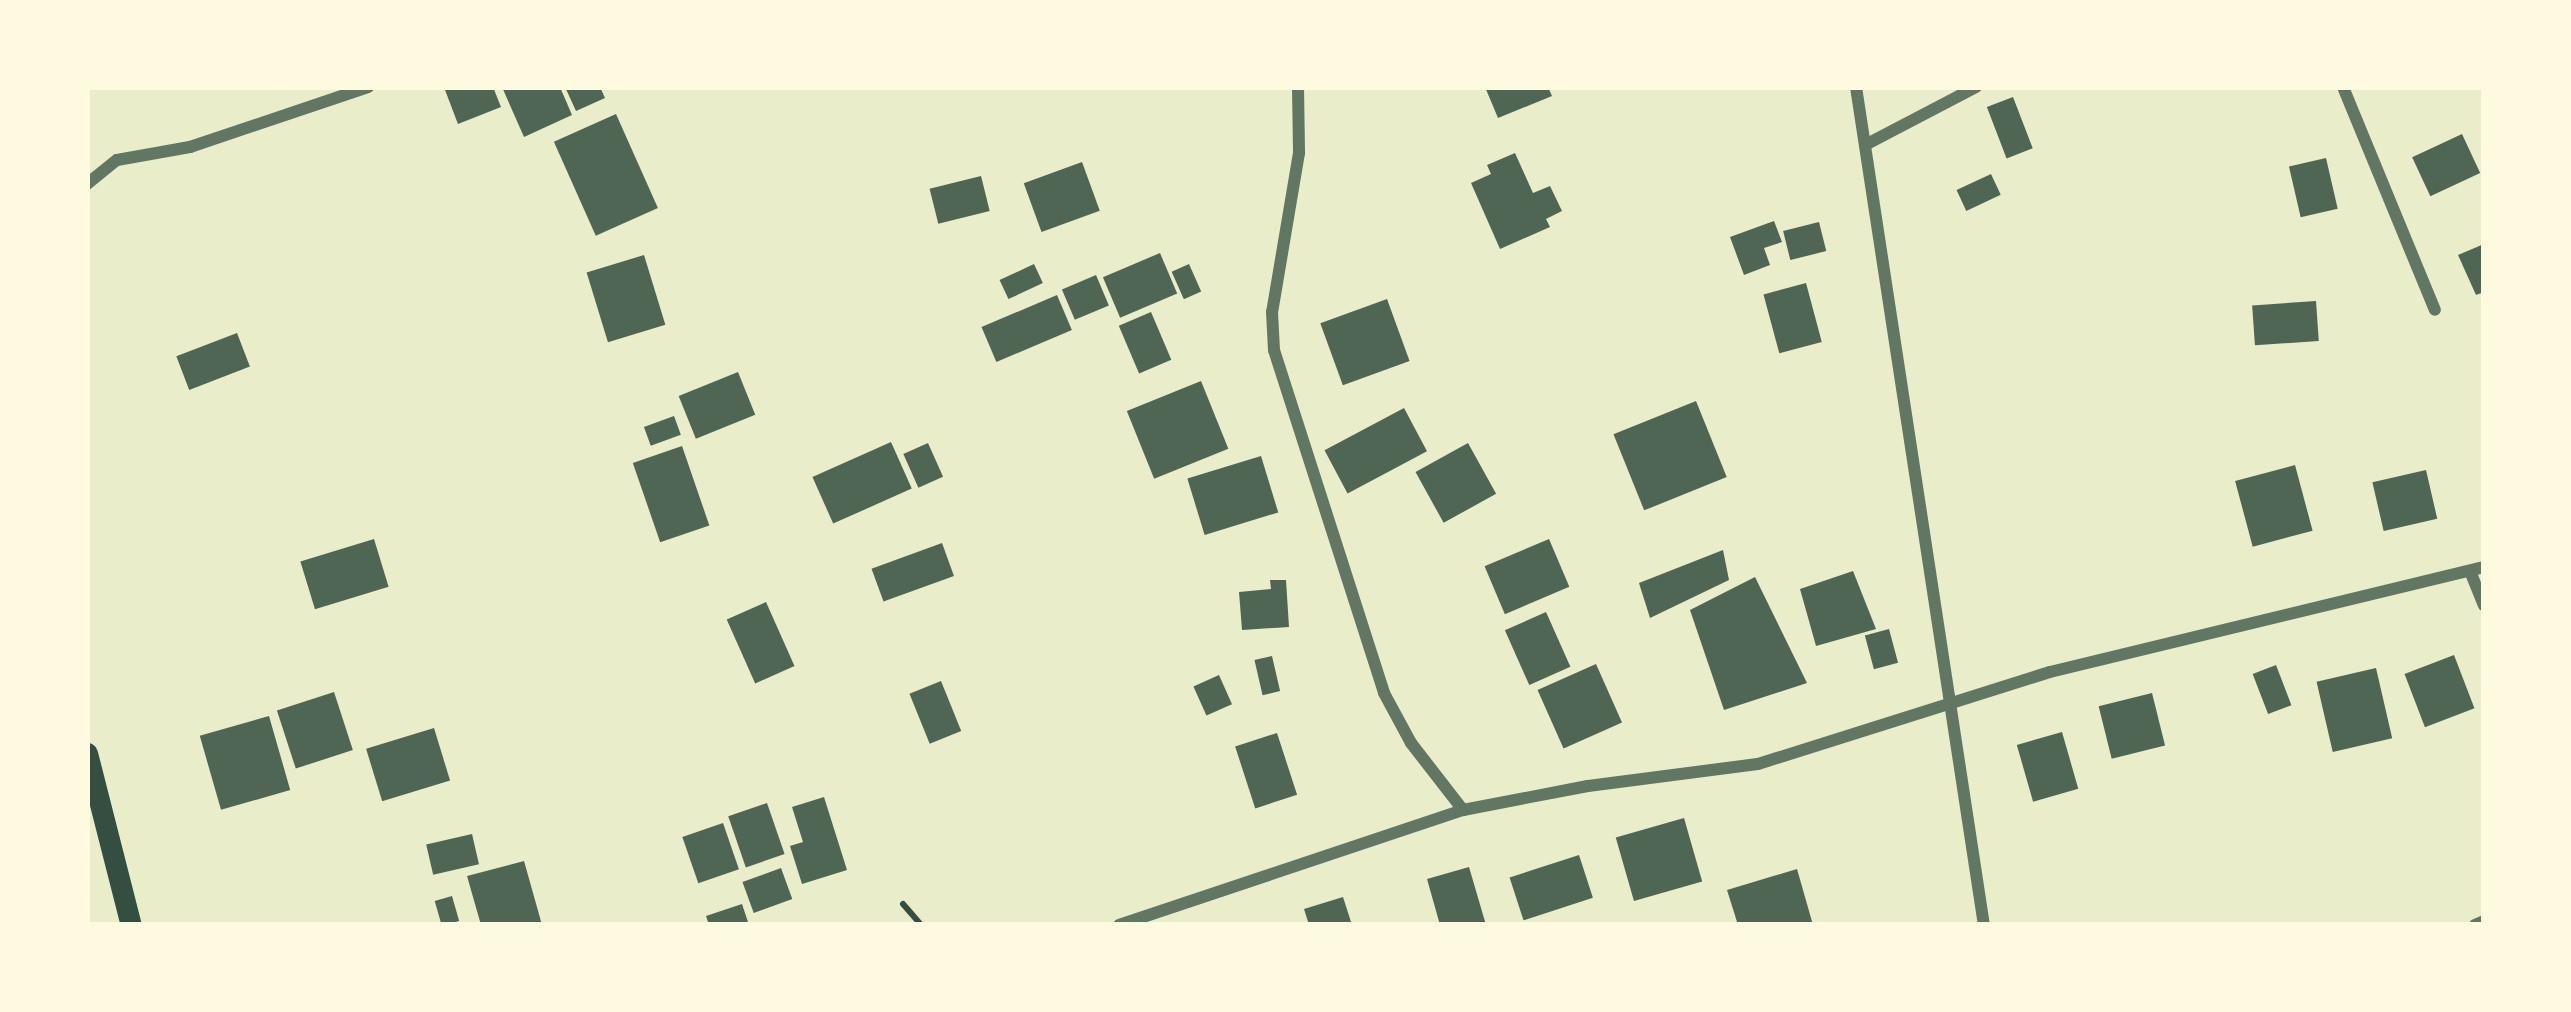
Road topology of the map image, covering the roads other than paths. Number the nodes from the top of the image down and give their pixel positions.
1 (368, 87) edge
2 (1298, 87) edge
3 (1856, 87) edge
4 (1976, 87) edge
5 (2343, 87) edge
6 (1867, 144) junction
7 (87, 184) edge
8 (2435, 310) dead end
9 (2477, 569) edge
10 (2484, 605) edge
11 (1952, 705) junction
12 (87, 753) edge
13 (1462, 810) junction
14 (2484, 921) edge
15 (131, 925) edge
16 (1119, 925) edge
17 (1984, 925) edge
18 (2475, 925) edge

1 - 7 street
2 - 13 street
3 - 6 street
4 - 6 street
5 - 8 street
6 - 11 street
9 - 10 street
9 - 11 street
11 - 13 street
11 - 17 street
12 - 15 main road
13 - 16 street
14 - 18 street

